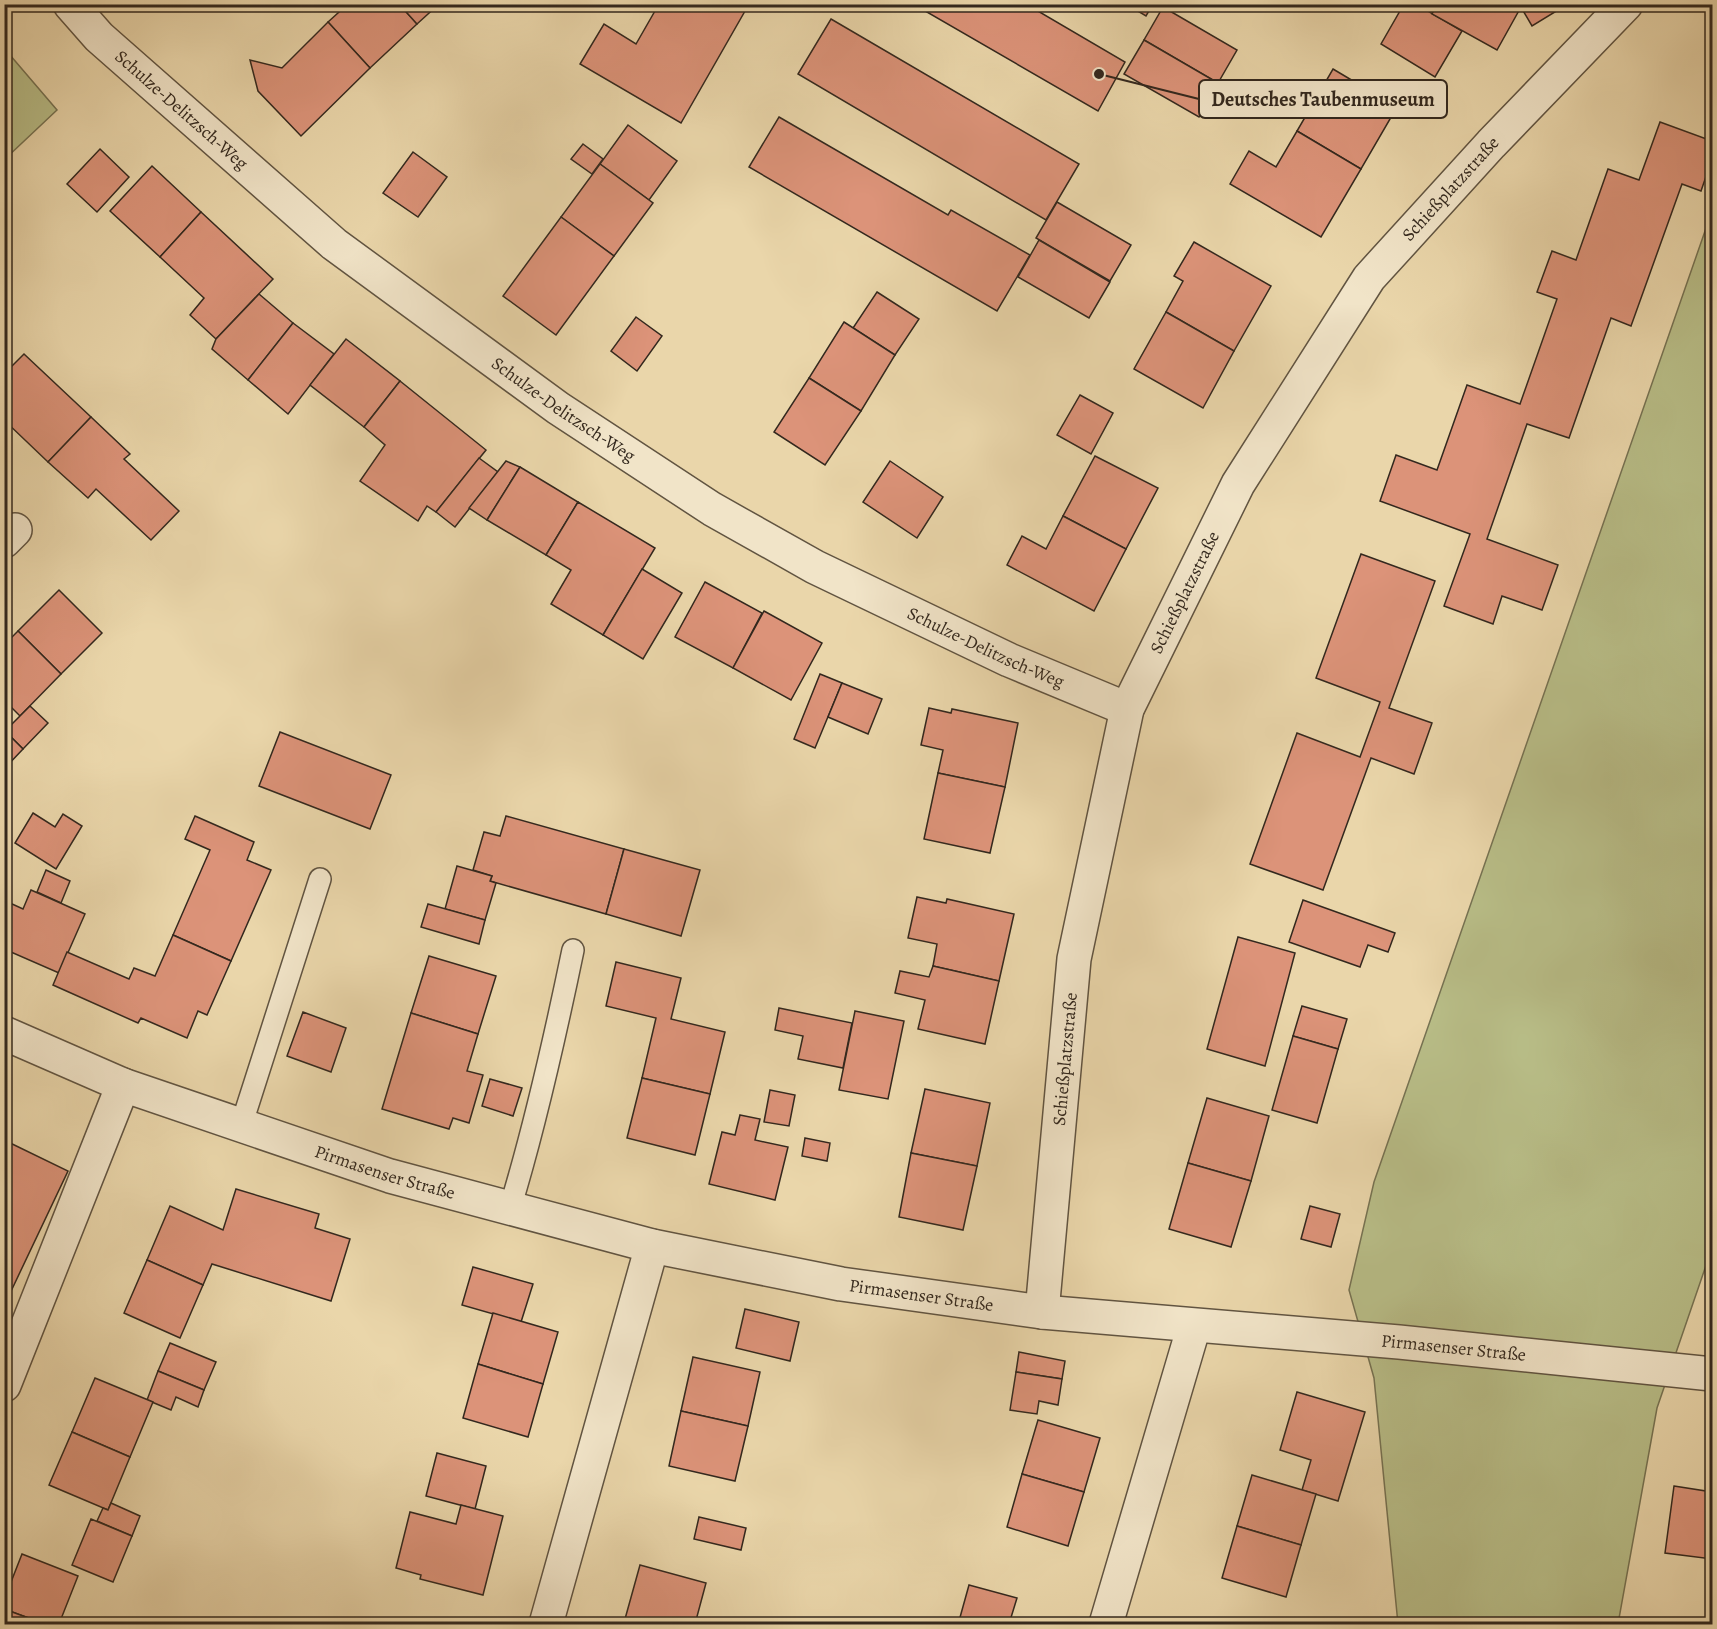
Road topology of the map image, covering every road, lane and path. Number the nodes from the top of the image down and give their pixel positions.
1 (1626, 4) edge
2 (82, 9) edge
3 (1127, 709) junction
4 (320, 879) dead end
5 (573, 950) dead end
6 (4, 1033) edge
7 (123, 1085) junction
8 (241, 1126) junction
9 (510, 1208) junction
10 (652, 1246) junction
11 (1042, 1312) junction
12 (1194, 1326) junction
13 (1713, 1374) edge
14 (4, 1385) edge
15 (546, 1624) edge
16 (1106, 1624) edge

1 - 3 street, Schießplatzstraße
2 - 3 street, Schulze-Delitzsch-Weg
3 - 11 street, Schießplatzstraße
4 - 8 lane
5 - 9 lane
6 - 7 street, Pirmasenser Straße
7 - 8 street, Pirmasenser Straße
7 - 14 street
8 - 9 street, Pirmasenser Straße
9 - 10 street, Pirmasenser Straße
10 - 11 street, Pirmasenser Straße
10 - 15 street
11 - 12 street, Pirmasenser Straße
12 - 13 street, Pirmasenser Straße
12 - 16 street

